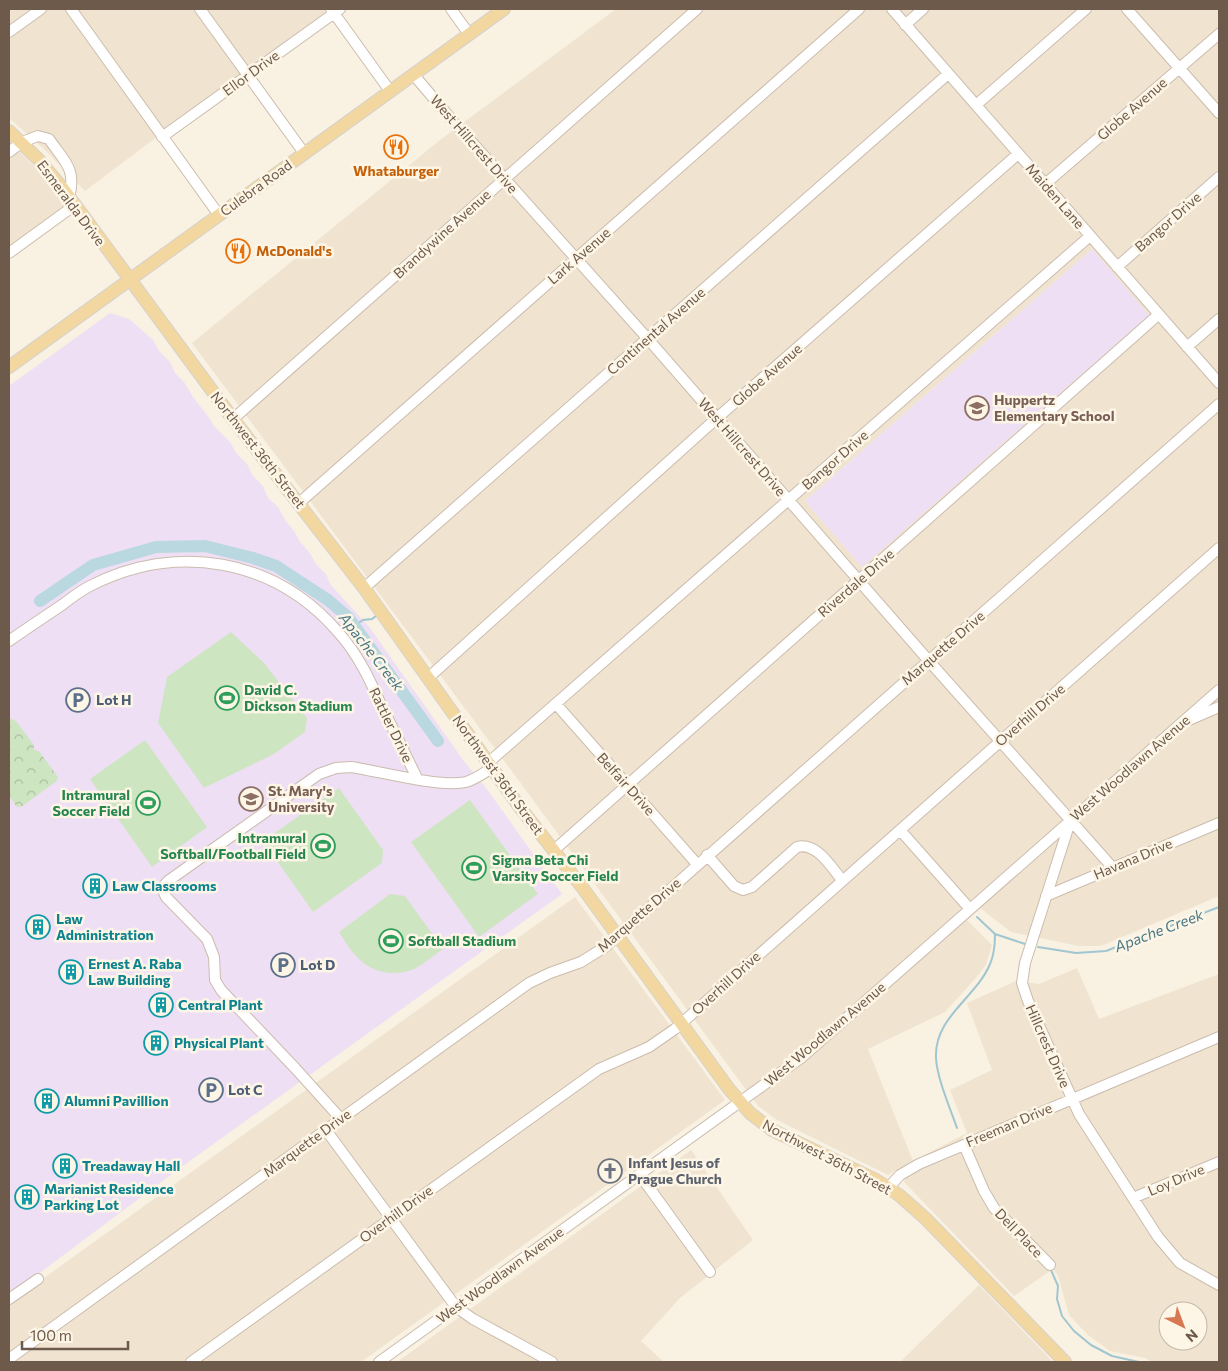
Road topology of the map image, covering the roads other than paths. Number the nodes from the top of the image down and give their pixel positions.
1 (41, 9) edge
2 (71, 9) edge
3 (200, 9) edge
4 (451, 9) edge
5 (504, 9) edge
6 (697, 9) edge
7 (859, 9) edge
8 (892, 9) edge
9 (923, 9) edge
10 (1086, 9) edge
11 (1127, 9) edge
12 (335, 10) edge
13 (905, 25) junction
14 (9, 32) edge
15 (469, 34) junction
16 (1219, 34) edge
17 (1180, 68) junction
18 (412, 74) junction
19 (948, 74) junction
20 (249, 75) junction
21 (390, 90) junction
22 (976, 105) junction
23 (1219, 113) edge
24 (9, 131) edge
25 (162, 137) junction
26 (22, 142) junction
27 (9, 152) edge
28 (304, 153) junction
29 (1018, 154) junction
30 (1219, 177) edge
31 (504, 179) junction
32 (1044, 185) junction
33 (72, 201) junction
34 (219, 215) junction
35 (1090, 236) junction
36 (9, 253) edge
37 (576, 258) junction
38 (1116, 267) junction
39 (130, 279) junction
40 (1158, 315) junction
41 (1219, 318) edge
42 (648, 339) junction
43 (1187, 347) junction
44 (11, 362) edge
45 (1219, 384) edge
46 (1219, 404) edge
47 (718, 418) junction
48 (233, 419) junction
49 (789, 500) junction
50 (299, 503) junction
51 (1219, 548) edge
52 (860, 580) junction
53 (364, 588) junction
54 (9, 641) edge
55 (929, 661) junction
56 (428, 678) junction
57 (1219, 690) edge
58 (556, 704) junction
59 (1219, 707) edge
60 (1181, 724) junction
61 (1001, 741) junction
62 (491, 764) junction
63 (417, 778) junction
64 (626, 785) junction
65 (1070, 821) junction
66 (1219, 823) edge
67 (900, 830) junction
68 (554, 851) junction
69 (707, 855) junction
70 (697, 864) junction
71 (1113, 868) junction
72 (842, 880) junction
73 (1046, 896) junction
74 (970, 909) junction
75 (618, 936) junction
76 (681, 1024) junction
77 (1219, 1037) edge
78 (1071, 1099) junction
79 (740, 1102) junction
80 (340, 1119) junction
81 (326, 1130) junction
82 (964, 1145) junction
83 (1219, 1162) edge
84 (640, 1175) junction
85 (888, 1188) junction
86 (1133, 1198) junction
87 (390, 1218) junction
88 (1050, 1265) dead end
89 (710, 1272) dead end
90 (38, 1278) dead end
91 (1219, 1285) edge
92 (9, 1299) edge
93 (456, 1306) junction
94 (9, 1359) edge
95 (191, 1362) edge
96 (379, 1362) edge
97 (552, 1362) edge
98 (1065, 1362) edge

1 - 14 street
2 - 25 street
3 - 20 street
4 - 15 street
5 - 15 main road, Culebra Road
6 - 31 street, Brandywine Avenue
7 - 37 street, Lark Avenue
8 - 13 street, Maiden Lane
9 - 13 street
10 - 22 street
11 - 17 street
12 - 20 street, Ellor Drive
12 - 21 street
13 - 19 street, Maiden Lane
15 - 18 main road, Culebra Road
16 - 17 street, Globe Avenue
17 - 23 street
17 - 32 street, Globe Avenue
18 - 21 main road, Culebra Road
18 - 31 street, West Hillcrest Drive
19 - 22 street, Maiden Lane
19 - 42 street, Continental Avenue
20 - 25 street, Ellor Drive
20 - 28 street
21 - 28 main road, Culebra Road
22 - 29 street, Maiden Lane
24 - 26 main road, Esmeralda Drive
25 - 34 street
26 - 27 street
26 - 33 main road, Esmeralda Drive
26 - 33 street
28 - 34 main road, Culebra Road
29 - 32 street, Maiden Lane
29 - 47 street, Globe Avenue
30 - 38 street, Bangor Drive
31 - 37 street, West Hillcrest Drive
31 - 48 street, Brandywine Avenue
32 - 35 street, Maiden Lane
33 - 36 street
33 - 39 main road, Esmeralda Drive
34 - 39 main road, Culebra Road
35 - 38 street, Maiden Lane
35 - 49 street, Bangor Drive
37 - 42 street, West Hillcrest Drive
37 - 50 street, Lark Avenue
38 - 40 street, Maiden Lane
39 - 44 main road, Culebra Road
39 - 48 main road, Northwest 36th Street
40 - 43 street, Maiden Lane
40 - 52 street, Riverdale Drive
41 - 43 street
42 - 47 street, West Hillcrest Drive
42 - 53 street, Continental Avenue
43 - 45 street, Maiden Lane
46 - 55 street, Marquette Drive
47 - 49 street, West Hillcrest Drive
47 - 56 street, Globe Avenue
48 - 50 main road, Northwest 36th Street
49 - 52 street, West Hillcrest Drive
49 - 58 street, Bangor Drive
50 - 53 main road, Northwest 36th Street
51 - 61 street, Overhill Drive
52 - 55 street, West Hillcrest Drive
52 - 64 street, Riverdale Drive
53 - 56 main road, Northwest 36th Street
54 - 63 street, Rattler Drive
55 - 61 street, West Hillcrest Drive
55 - 69 street, Marquette Drive
56 - 62 main road, Northwest 36th Street
57 - 60 street, West Woodlawn Avenue
58 - 62 street, Bangor Drive
58 - 64 street, Belfair Drive
59 - 60 street
60 - 65 street, West Woodlawn Avenue
61 - 65 street, West Hillcrest Drive
61 - 67 street, Overhill Drive
62 - 63 street, Bangor Drive
62 - 68 main road, Northwest 36th Street
63 - 80 street, Bangor Drive
64 - 68 street, Riverdale Drive
64 - 70 street, Belfair Drive
65 - 71 street
65 - 73 street, Hillcrest Drive
65 - 74 street, West Woodlawn Avenue
66 - 71 street, Havana Drive
67 - 72 street, Overhill Drive
67 - 74 street
68 - 75 main road, Northwest 36th Street
69 - 70 street, Marquette Drive
69 - 72 street
70 - 75 street, Marquette Drive
71 - 73 street, Havana Drive
72 - 76 street, Overhill Drive
73 - 78 street, Hillcrest Drive
74 - 79 street, West Woodlawn Avenue
75 - 76 main road, Northwest 36th Street
75 - 80 street, Marquette Drive
76 - 79 main road, Northwest 36th Street
76 - 87 street, Overhill Drive
77 - 78 street, Freeman Drive
78 - 82 street, Freeman Drive
78 - 86 street, Hillcrest Drive
79 - 84 street, West Woodlawn Avenue
79 - 85 main road, Northwest 36th Street
80 - 81 street, Marquette Drive
81 - 87 street
81 - 94 street, Marquette Drive
82 - 85 street, Freeman Drive
82 - 88 street, Dell Place
83 - 86 street, Loy Drive
84 - 89 street
84 - 93 street, West Woodlawn Avenue
85 - 98 main road, Northwest 36th Street
86 - 91 street, Hillcrest Drive
87 - 93 street
87 - 95 street, Overhill Drive
90 - 92 street
93 - 96 street, West Woodlawn Avenue
93 - 97 street

